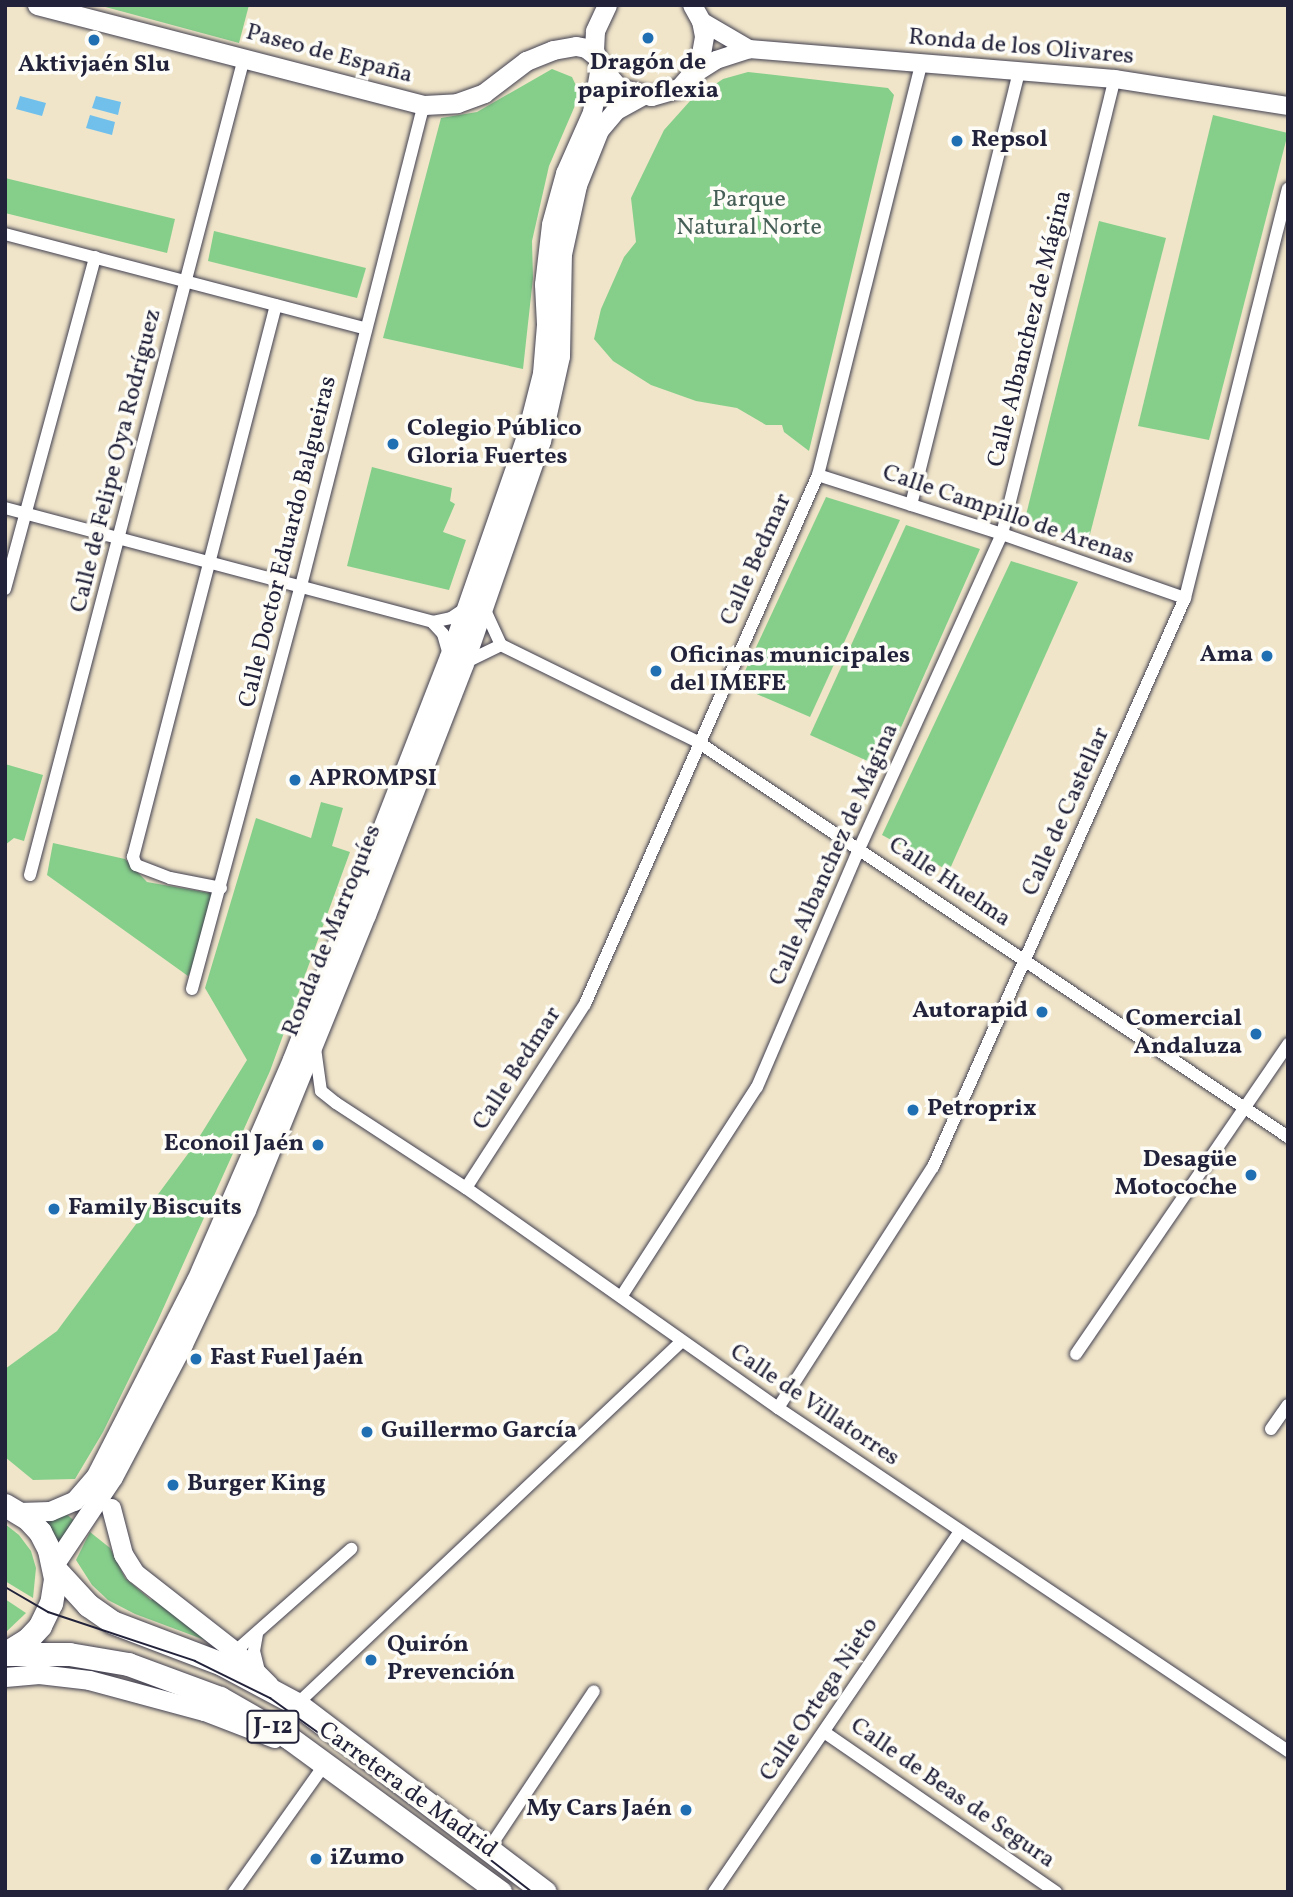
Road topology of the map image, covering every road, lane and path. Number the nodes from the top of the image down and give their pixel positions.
1 (37, 5) edge
2 (607, 5) edge
3 (697, 13) edge
4 (749, 49) junction
5 (244, 58) junction
6 (598, 61) junction
7 (922, 62) junction
8 (1019, 71) junction
9 (694, 74) junction
10 (1115, 79) junction
11 (641, 96) junction
12 (424, 105) junction
13 (1288, 106) edge
14 (1288, 189) edge
15 (5, 234) edge
16 (95, 257) junction
17 (184, 281) junction
18 (276, 305) junction
19 (366, 329) junction
20 (818, 475) junction
21 (911, 505) junction
22 (5, 508) edge
23 (24, 513) junction
24 (1002, 534) junction
25 (120, 538) junction
26 (208, 561) junction
27 (301, 586) junction
28 (5, 589) edge
29 (1185, 598) junction
30 (475, 608) junction
31 (432, 622) junction
32 (501, 645) junction
33 (457, 660) junction
34 (698, 742) junction
35 (859, 849) junction
36 (30, 875) dead end
37 (220, 888) junction
38 (1025, 959) junction
39 (192, 989) dead end
40 (315, 1042) junction
41 (1288, 1044) edge
42 (321, 1091) junction
43 (290, 1104) junction
44 (1244, 1108) junction
45 (1288, 1137) edge
46 (466, 1188) junction
47 (621, 1297) junction
48 (682, 1341) junction
49 (1076, 1354) dead end
50 (1288, 1405) edge
51 (778, 1408) junction
52 (1271, 1429) dead end
53 (113, 1477) junction
54 (12, 1508) edge
55 (111, 1508) joint
56 (960, 1531) junction
57 (351, 1549) dead end
58 (55, 1567) junction
59 (257, 1634) junction
60 (5, 1654) edge
61 (228, 1657) junction
62 (5, 1677) edge
63 (267, 1683) junction
64 (594, 1691) dead end
65 (297, 1704) junction
66 (824, 1732) junction
67 (305, 1750) junction
68 (1288, 1751) edge
69 (325, 1764) junction
70 (490, 1847) junction
71 (514, 1866) junction
72 (234, 1892) edge
73 (500, 1892) edge
74 (545, 1892) edge
75 (556, 1892) edge
76 (714, 1892) edge
77 (1056, 1892) edge

1 - 5 main road, Paseo de España
2 - 6 main road, Ronda de Marroquíes
3 - 4 main road, Ronda de los Olivares
3 - 9 main road
4 - 7 main road, Ronda de los Olivares
4 - 9 main road, Ronda de los Olivares
5 - 12 main road, Paseo de España
5 - 17 street, Calle de Felipe Oya Rodríguez
6 - 11 main road
6 - 12 main road, Paseo de España
6 - 30 main road, Ronda de Marroquíes
7 - 8 main road, Ronda de los Olivares
7 - 20 street, Calle Bedmar
8 - 10 main road, Ronda de los Olivares
8 - 21 street
9 - 11 main road
10 - 13 main road, Ronda de los Olivares
10 - 24 street, Calle Albanchez de Mágina
11 - 30 main road, Ronda de Marroquíes
12 - 19 street, Calle Doctor Eduardo Balgueiras
14 - 29 street, Calle de Castellar
15 - 16 street
16 - 17 street
16 - 23 street
17 - 18 street
17 - 25 street, Calle de Felipe Oya Rodríguez
18 - 19 street
18 - 26 street
19 - 27 street, Calle Doctor Eduardo Balgueiras
20 - 21 street, Calle Campillo de Arenas
20 - 34 street, Calle Bedmar
21 - 24 street, Calle Campillo de Arenas
22 - 23 street
23 - 25 street
23 - 28 street
24 - 29 street, Calle Campillo de Arenas
24 - 35 street, Calle Albanchez de Mágina
25 - 26 street
25 - 36 street, Calle de Felipe Oya Rodríguez
26 - 27 street
26 - 37 street
27 - 31 street
27 - 37 street, Calle Doctor Eduardo Balgueiras
29 - 38 street, Calle de Castellar
30 - 31 street
30 - 32 street
30 - 33 main road, Ronda de Marroquíes
31 - 33 street
32 - 33 street
32 - 34 street, Calle Huelma
33 - 40 main road, Ronda de Marroquíes
33 - 54 main road, Ronda de Marroquíes
34 - 35 street, Calle Huelma
34 - 46 street, Calle Bedmar
35 - 38 street, Calle Huelma
35 - 47 street, Calle Albanchez de Mágina
37 - 39 street, Calle Doctor Eduardo Balgueiras
38 - 44 street, Calle Huelma
38 - 51 street, Calle de Castellar
40 - 42 street
40 - 43 main road, Ronda de Marroquíes
41 - 44 street
42 - 43 street
42 - 46 street, Calle de Villatorres
43 - 53 main road, Ronda de Marroquíes
44 - 45 street, Calle Huelma
44 - 49 street
46 - 47 street, Calle de Villatorres
47 - 48 street, Calle de Villatorres
48 - 51 street, Calle de Villatorres
48 - 65 street
50 - 52 street
51 - 56 street, Calle de Villatorres
53 - 55 main road
53 - 58 main road, Ronda de Marroquíes
54 - 58 highway
55 - 61 main road
56 - 66 street, Calle Ortega Nieto
56 - 68 street, Calle de Villatorres
57 - 59 street
58 - 60 highway
58 - 61 highway, Carretera de Madrid / J-12
59 - 61 street
59 - 63 street
60 - 67 highway, Carretera de Madrid / J-12
61 - 63 highway, Carretera de Madrid / J-12
62 - 67 main road
63 - 65 highway, Carretera de Madrid / J-12
64 - 70 street
65 - 70 highway, Carretera de Madrid / J-12
66 - 76 street, Calle Ortega Nieto
66 - 77 street, Calle de Beas de Segura
67 - 69 highway, Carretera de Madrid / J-12
69 - 72 street
69 - 73 highway, Carretera de Madrid / J-12
70 - 71 highway, Carretera de Madrid / J-12
71 - 74 highway, J-12
71 - 75 street

